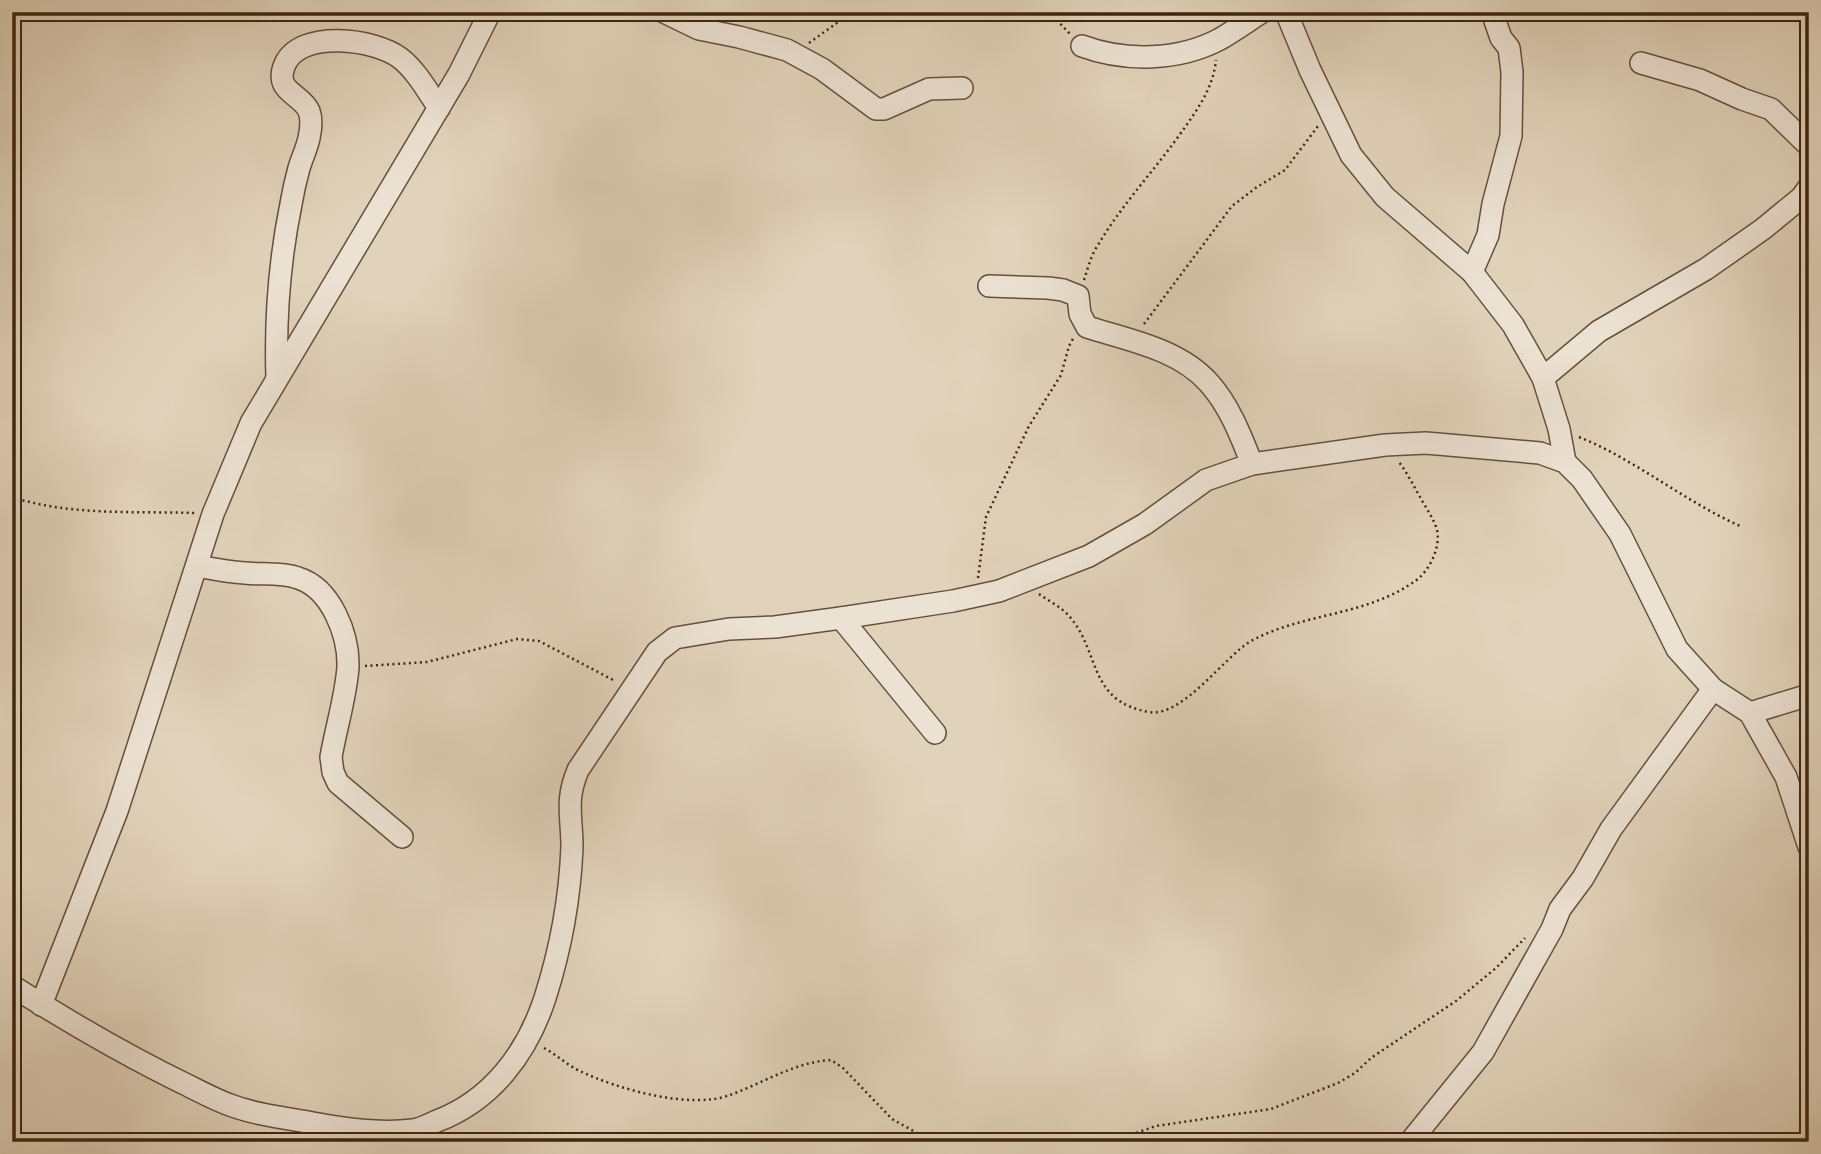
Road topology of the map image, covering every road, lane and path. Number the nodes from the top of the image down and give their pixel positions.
1 (490, 12) edge
2 (664, 12) edge
3 (852, 12) edge
4 (1049, 12) edge
5 (1262, 12) edge
6 (1286, 12) edge
7 (1492, 12) edge
8 (1218, 40) junction
9 (1082, 46) joint
10 (794, 53) junction
11 (1641, 63) dead end
12 (962, 88) dead end
13 (439, 108) junction
14 (1330, 109) junction
15 (1809, 146) edge
16 (1809, 187) edge
17 (1472, 272) junction
18 (989, 286) dead end
19 (1078, 296) junction
20 (1087, 327) junction
21 (1133, 342) junction
22 (277, 378) junction
23 (1543, 378) junction
24 (1559, 429) junction
25 (1385, 445) junction
26 (1565, 462) junction
27 (1252, 464) junction
28 (12, 497) edge
29 (212, 514) junction
30 (1740, 526) dead end
31 (197, 566) junction
32 (1024, 582) junction
33 (975, 596) junction
34 (841, 618) junction
35 (348, 665) junction
36 (631, 689) junction
37 (1713, 689) junction
38 (1809, 695) edge
39 (1750, 713) junction
40 (935, 733) dead end
41 (402, 837) dead end
42 (1809, 847) edge
43 (1528, 935) dead end
44 (12, 986) edge
45 (41, 1005) junction
46 (529, 1040) junction
47 (933, 1142) edge
48 (1123, 1142) edge
49 (1410, 1142) edge

1 - 13 street
2 - 10 street
3 - 10 path
4 - 9 path
5 - 8 street
6 - 14 street
7 - 17 street
8 - 9 street
8 - 19 path
10 - 12 street
11 - 15 street
13 - 22 street
13 - 22 street
14 - 17 street
14 - 21 path
16 - 23 street
17 - 23 street
18 - 19 street
19 - 20 street
20 - 21 street
20 - 33 path
21 - 27 street
22 - 29 street
23 - 24 street
24 - 26 street
24 - 30 path
25 - 26 street
25 - 27 street
25 - 32 path
26 - 37 street
27 - 32 street
28 - 29 path
29 - 31 street
31 - 35 street
31 - 45 street
32 - 33 street
33 - 34 street
34 - 36 street
34 - 40 street
35 - 36 path
35 - 41 street
36 - 46 street
37 - 39 street
37 - 49 street
38 - 39 street
39 - 42 street
43 - 48 path
44 - 45 street
45 - 46 street
46 - 47 path

